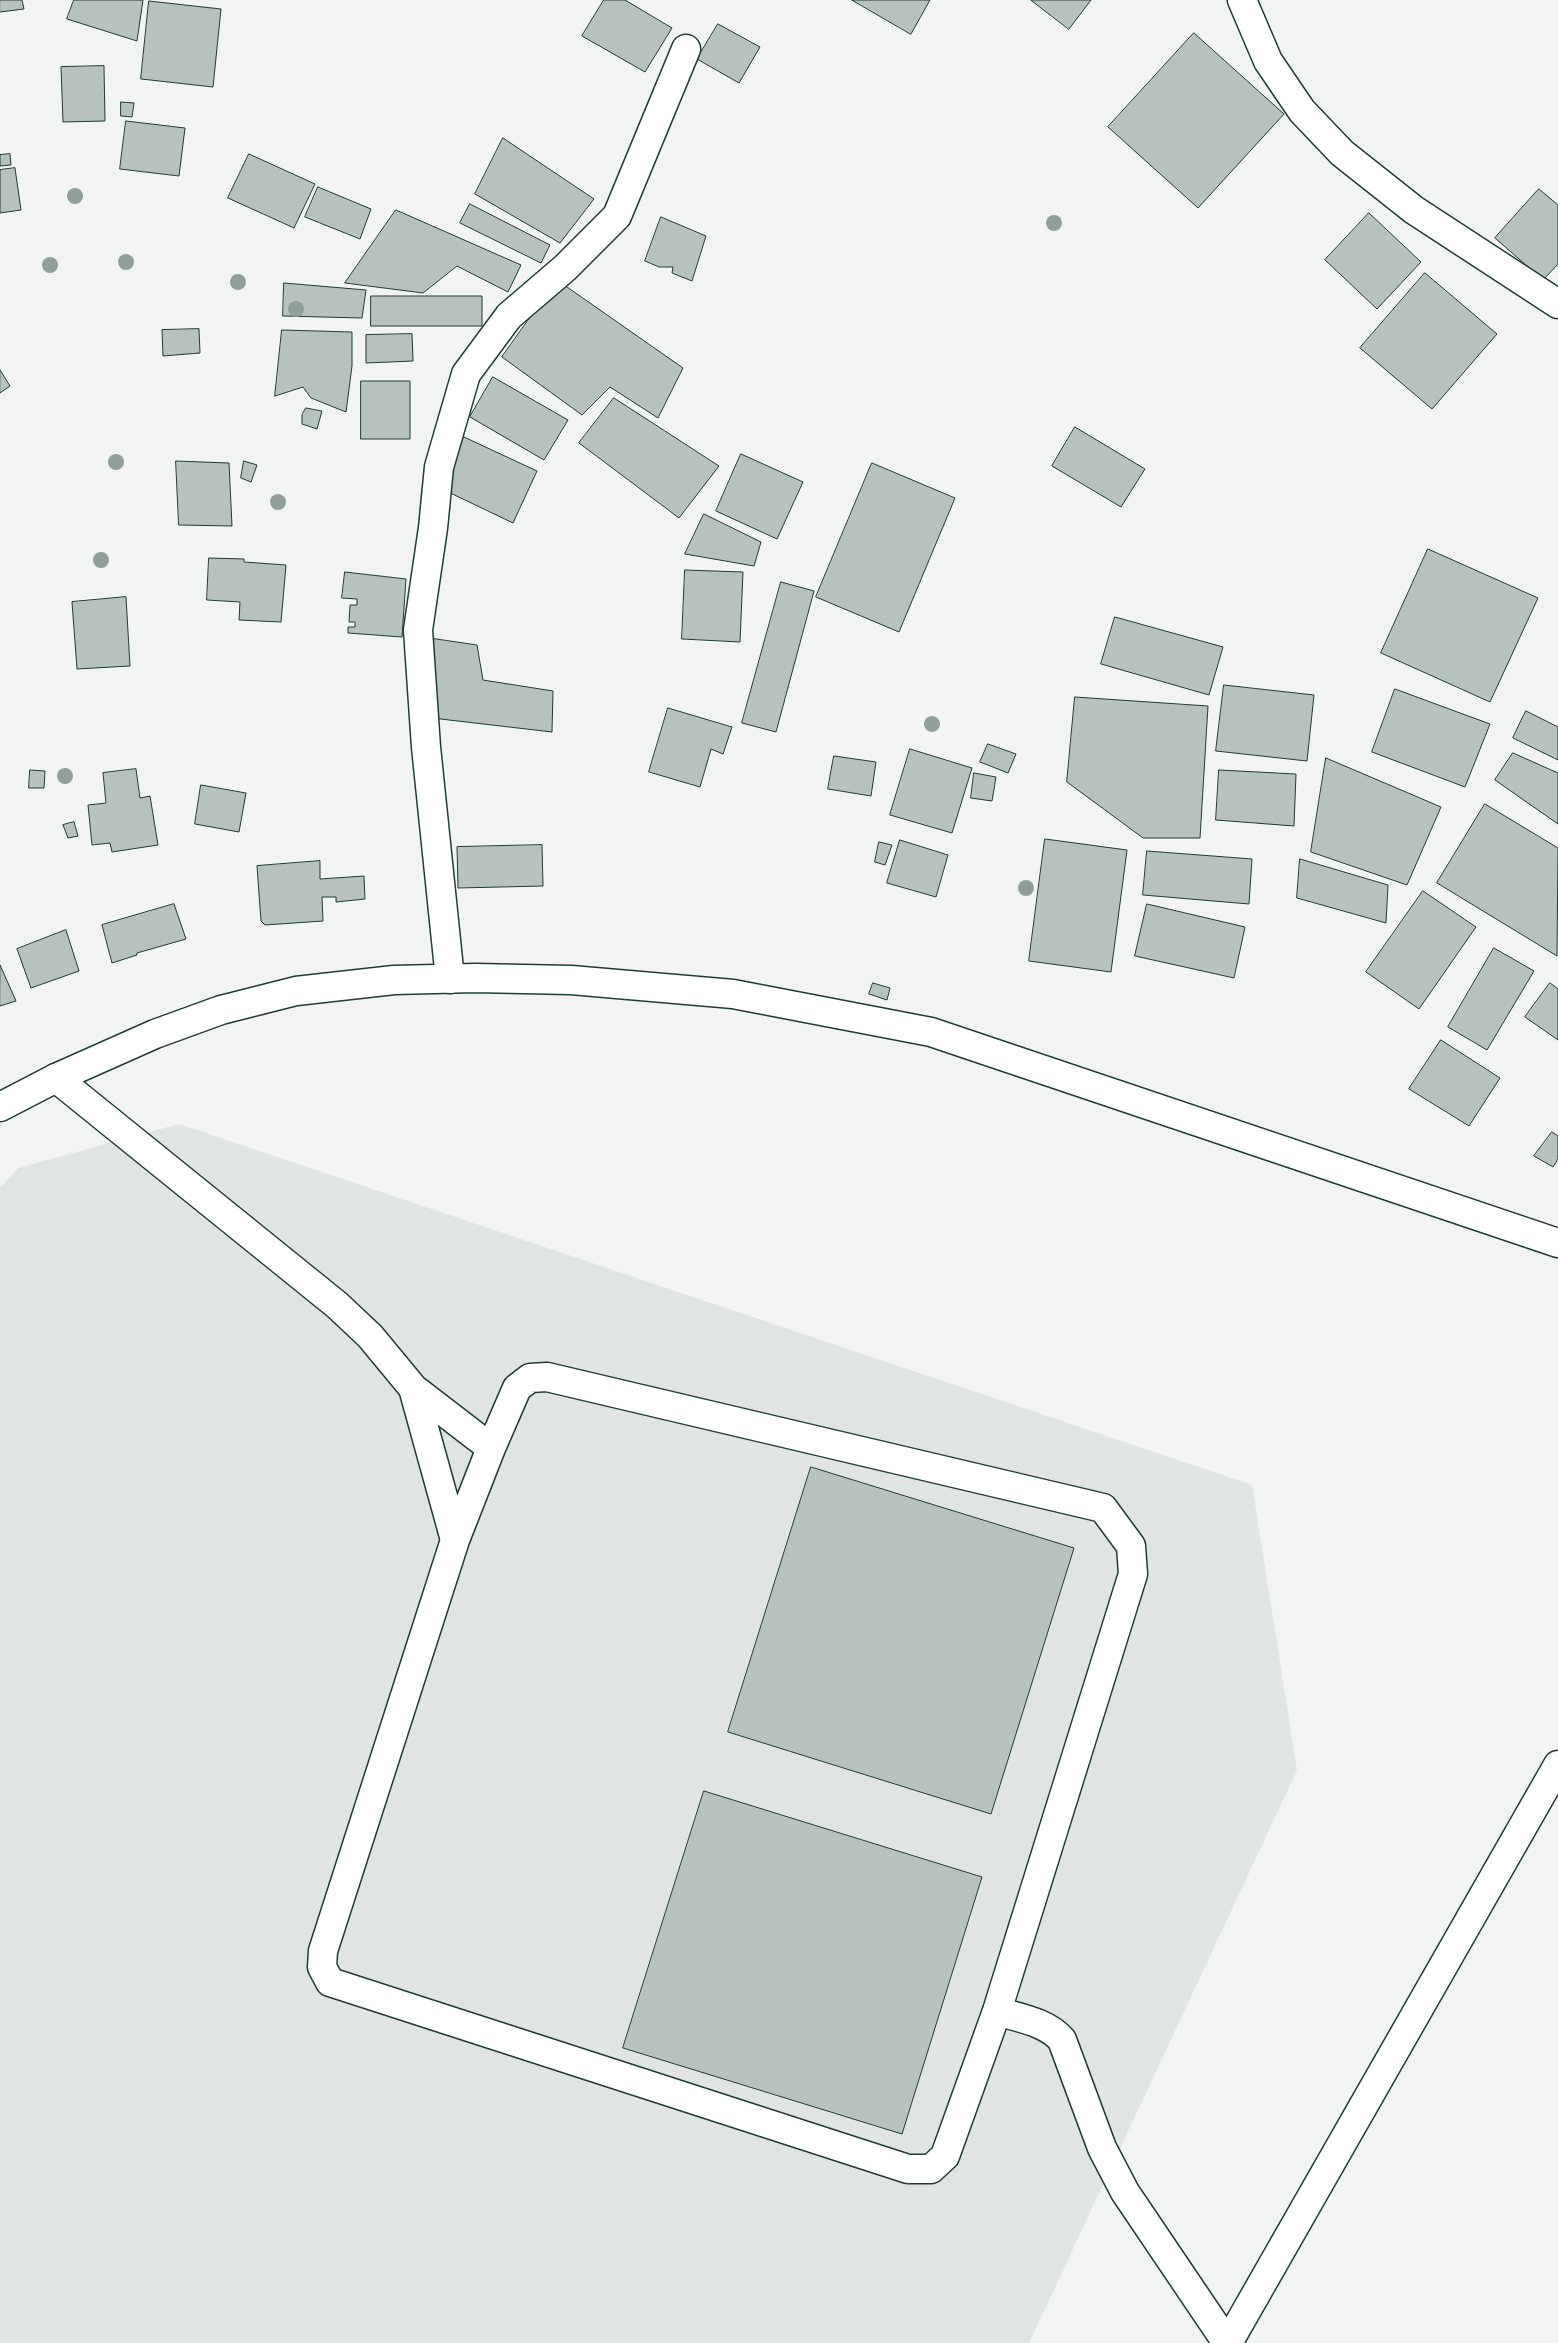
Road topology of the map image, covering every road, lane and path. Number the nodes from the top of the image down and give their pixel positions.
1 (1242, 0) edge
2 (686, 49) dead end
3 (1558, 304) edge
4 (450, 979) junction
5 (56, 1078) junction
6 (0, 1107) edge
7 (1558, 1243) edge
8 (413, 1388) junction
9 (490, 1448) junction
10 (456, 1540) junction
11 (1558, 1765) edge
12 (997, 2011) junction
13 (1228, 2343) edge

1 - 3 main road
2 - 4 main road
4 - 5 main road
4 - 7 main road
5 - 6 main road
5 - 8 main road
8 - 9 main road
8 - 10 main road
9 - 10 main road
9 - 12 main road
10 - 12 main road
11 - 13 main road
12 - 13 main road

